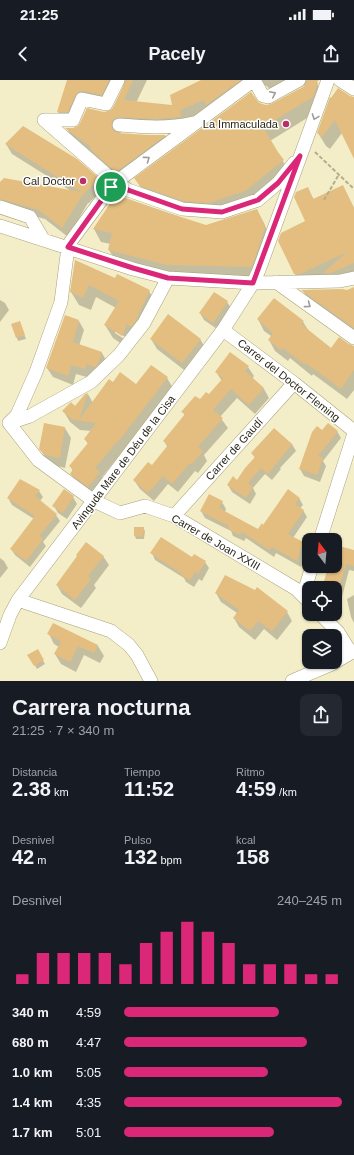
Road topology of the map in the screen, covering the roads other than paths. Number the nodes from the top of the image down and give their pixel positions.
1 (118, 80) edge
2 (254, 80) edge
3 (298, 80) edge
4 (328, 80) edge
5 (340, 80) edge
6 (354, 89) edge
7 (197, 122) junction
8 (119, 125) dead end
9 (300, 156) junction
10 (116, 182) junction
11 (0, 208) edge
12 (0, 226) edge
13 (43, 240) junction
14 (68, 247) junction
15 (168, 278) junction
16 (354, 278) edge
17 (276, 282) junction
18 (253, 283) junction
19 (223, 330) junction
20 (354, 338) edge
21 (294, 383) junction
22 (9, 423) junction
23 (354, 432) edge
24 (94, 501) junction
25 (174, 516) junction
26 (322, 533) edge
27 (302, 595) edge
28 (18, 600) junction
29 (327, 621) edge
30 (0, 643) edge
31 (352, 652) edge
32 (150, 681) edge
33 (292, 681) edge

1 - 10 street
2 -> 3 street
2 - 7 street
4 -> 9 street, Avinguda Mare de Déu de la Cisa
5 - 6 street
7 - 8 street
10 -> 7 street
9 - 10 street
9 - 18 street, Avinguda Mare de Déu de la Cisa
10 - 14 street
11 - 13 street
12 - 13 street
13 - 14 street
14 - 15 street
14 - 22 street
15 - 18 street
15 - 22 street
16 - 17 street
17 - 18 street
17 -> 20 street
18 - 19 street, Avinguda Mare de Déu de la Cisa
19 - 21 street, Carrer del Doctor Fleming
19 - 24 street, Avinguda Mare de Déu de la Cisa
21 - 23 street, Carrer del Doctor Fleming
21 - 25 street, Carrer de Gaudí
22 - 24 street, Carrer de Joan XXIII
23 - 26 street
24 - 25 street, Carrer de Joan XXIII
24 - 28 street, Avinguda Mare de Déu de la Cisa
25 - 27 street, Carrer de Joan XXIII
28 - 30 street, Avinguda Mare de Déu de la Cisa
28 - 32 street
29 - 31 street
31 - 33 street

